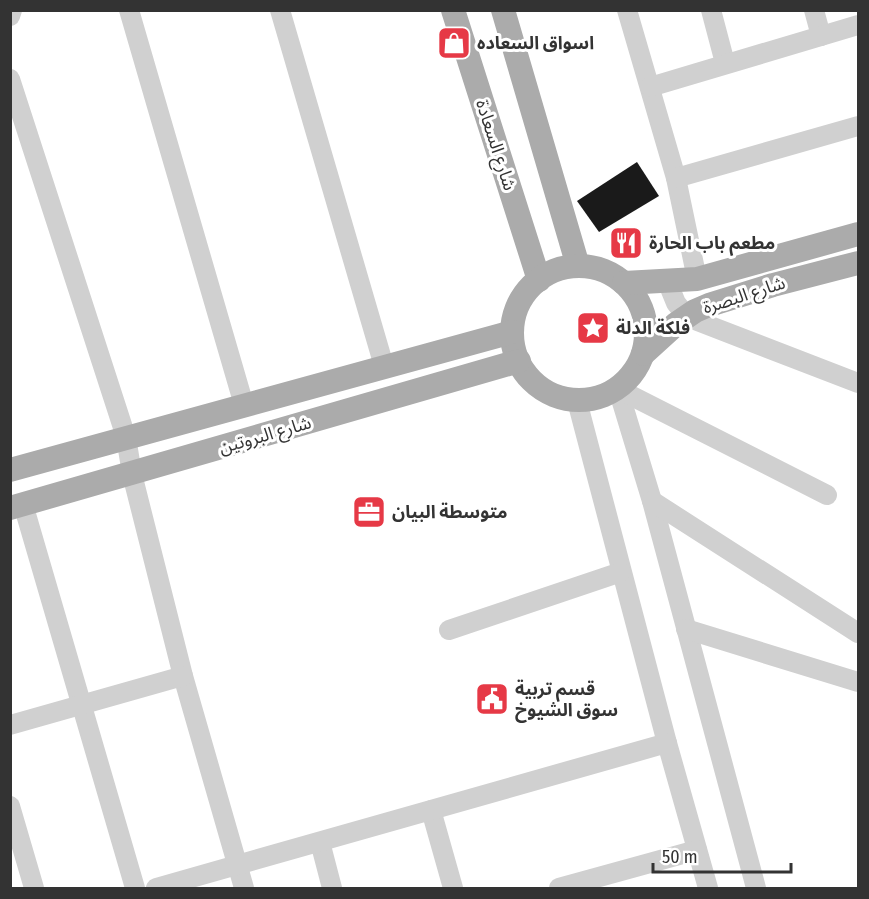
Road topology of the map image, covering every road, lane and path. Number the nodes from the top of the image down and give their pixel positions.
1 (12, 10) edge
2 (129, 10) edge
3 (280, 10) edge
4 (453, 10) edge
5 (503, 10) edge
6 (627, 10) edge
7 (711, 10) edge
8 (814, 10) edge
9 (10, 16) edge
10 (858, 25) edge
11 (821, 36) junction
12 (725, 63) junction
13 (10, 79) edge
14 (650, 87) junction
15 (858, 126) edge
16 (676, 178) junction
17 (858, 234) edge
18 (858, 263) edge
19 (578, 266) junction
20 (697, 279) junction
21 (539, 280) junction
22 (667, 281) junction
23 (624, 283) junction
24 (687, 317) junction
25 (512, 332) junction
26 (643, 354) junction
27 (519, 361) junction
28 (384, 366) junction
29 (858, 384) edge
30 (618, 388) junction
31 (577, 400) junction
32 (244, 405) junction
33 (126, 437) junction
34 (10, 470) edge
35 (132, 474) junction
36 (827, 495) dead end
37 (651, 501) junction
38 (17, 506) edge
39 (621, 572) junction
40 (686, 629) junction
41 (449, 630) dead end
42 (858, 633) edge
43 (183, 676) junction
44 (858, 682) edge
45 (81, 705) junction
46 (10, 725) edge
47 (667, 743) junction
48 (10, 806) edge
49 (431, 810) junction
50 (320, 842) junction
51 (697, 850) junction
52 (238, 865) junction
53 (34, 888) edge
54 (135, 888) edge
55 (156, 888) edge
56 (244, 888) edge
57 (333, 888) edge
58 (453, 888) edge
59 (559, 888) edge
60 (708, 888) edge
61 (756, 888) edge

1 - 9 street
2 - 32 street
3 - 28 street
4 - 21 main road, شارع السعادة
5 - 19 main road
6 - 14 street
7 - 12 street
8 - 11 street
10 - 11 street
11 - 12 street
12 - 14 street
13 - 33 street
14 - 16 street
15 - 16 street
16 - 20 street
17 - 20 main road, شارع البصرة
18 - 24 main road, شارع البصرة
19 - 21 main road
19 - 23 main road
20 - 22 main road, شارع البصرة
21 - 25 main road
22 - 23 main road, شارع البصرة
22 - 24 street
23 - 26 main road
24 - 26 main road, شارع البصرة
24 - 29 street
25 - 27 main road
25 - 28 main road, شارع البروتين
26 - 30 main road
27 - 31 main road
27 - 35 main road, شارع البروتين
28 - 32 main road, شارع البروتين
30 - 31 main road
30 - 36 street
30 - 37 street
31 - 39 street
32 - 33 main road, شارع البروتين
33 - 34 main road, شارع البروتين
33 - 35 street
35 - 38 main road, شارع البروتين
35 - 43 street
37 - 40 street
37 - 42 street
38 - 45 street
39 - 41 street
39 - 47 street
40 - 44 street
40 - 61 street
43 - 45 street
43 - 52 street
45 - 46 street
45 - 54 street
47 - 49 street
47 - 51 street
48 - 53 street
49 - 50 street
49 - 58 street
50 - 52 street
50 - 57 street
51 - 59 street
51 - 60 street
52 - 55 street
52 - 56 street

